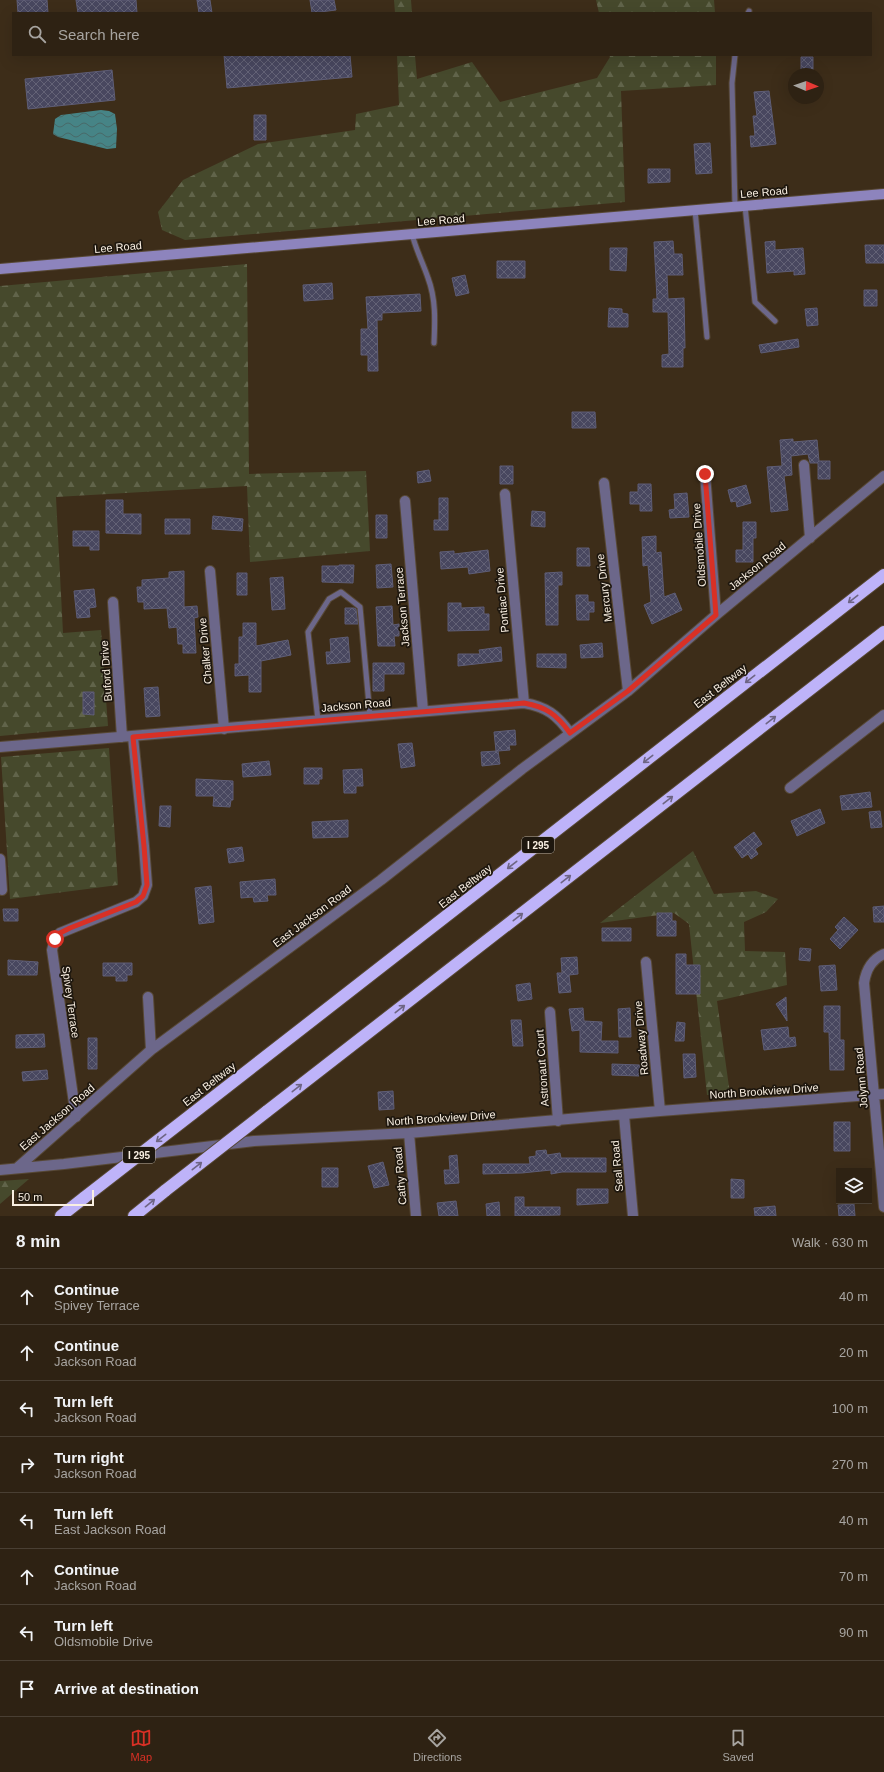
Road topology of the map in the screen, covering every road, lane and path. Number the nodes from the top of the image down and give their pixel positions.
1 (735, 56) edge
2 (884, 194) edge
3 (740, 206) junction
4 (696, 210) junction
5 (412, 234) junction
6 (0, 269) edge
7 (775, 320) dead end
8 (707, 337) dead end
9 (434, 343) dead end
10 (804, 465) dead end
11 (705, 474) dead end
12 (884, 476) edge
13 (604, 483) dead end
14 (505, 494) dead end
15 (405, 501) dead end
16 (810, 538) junction
17 (210, 571) dead end
18 (884, 575) edge
19 (113, 602) dead end
20 (716, 615) junction
21 (884, 632) edge
22 (628, 691) junction
23 (524, 703) junction
24 (423, 711) junction
25 (884, 715) edge
26 (370, 716) junction
27 (318, 720) junction
28 (224, 729) junction
29 (570, 733) junction
30 (128, 737) junction
31 (0, 747) edge
32 (790, 788) dead end
33 (0, 859) edge
34 (2, 890) dead end
35 (884, 954) edge
36 (646, 962) dead end
37 (148, 997) dead end
38 (550, 1012) dead end
39 (151, 1050) junction
40 (879, 1094) edge
41 (660, 1111) junction
42 (624, 1114) junction
43 (76, 1117) junction
44 (558, 1121) junction
45 (409, 1133) junction
46 (16, 1168) junction
47 (0, 1170) edge
48 (884, 1207) edge
49 (61, 1216) edge
50 (134, 1216) edge
51 (416, 1216) edge
52 (633, 1216) edge

1 - 3 lane
2 - 3 street, Lee Road
3 - 4 street, Lee Road
3 - 7 lane
4 - 5 street, Lee Road
4 - 8 lane
5 - 6 street, Lee Road
5 - 9 lane
10 - 16 street
11 - 20 street, Oldsmobile Drive
12 - 16 street, Jackson Road
13 - 22 street, Mercury Drive
14 - 23 street, Pontiac Drive
15 - 24 street, Jackson Terrace
16 - 20 street, Jackson Road
17 - 28 street, Chalker Drive
18 -> 49 highway, East Beltway / I 295, bridge
19 - 30 street, Buford Drive
20 - 22 street, Jackson Road
50 -> 21 highway, bridge
22 - 29 street, East Jackson Road
23 - 24 street, Jackson Road
23 - 29 street, Jackson Road
24 - 26 street, Jackson Road
25 - 32 street
26 - 27 street, Jackson Road
26 - 27 lane
27 - 28 street, Jackson Road
28 - 30 street, Jackson Road
29 - 39 street, East Jackson Road
30 - 31 street, Jackson Road
30 - 43 street, Spivey Terrace
33 - 34 street
35 - 40 street, Jolynn Road
36 - 41 street, Roadway Drive
37 - 39 street
38 - 44 street, Astronaut Court
39 - 43 street, East Jackson Road
40 - 41 street, North Brookview Drive
40 - 48 street, Jolynn Road
41 - 42 street, North Brookview Drive
42 - 44 street, North Brookview Drive
42 - 52 street, Seal Road
43 - 46 street, East Jackson Road
44 - 45 street, North Brookview Drive
45 - 46 street, North Brookview Drive
45 - 51 street, Cathy Road
46 - 47 street, North Brookview Drive

